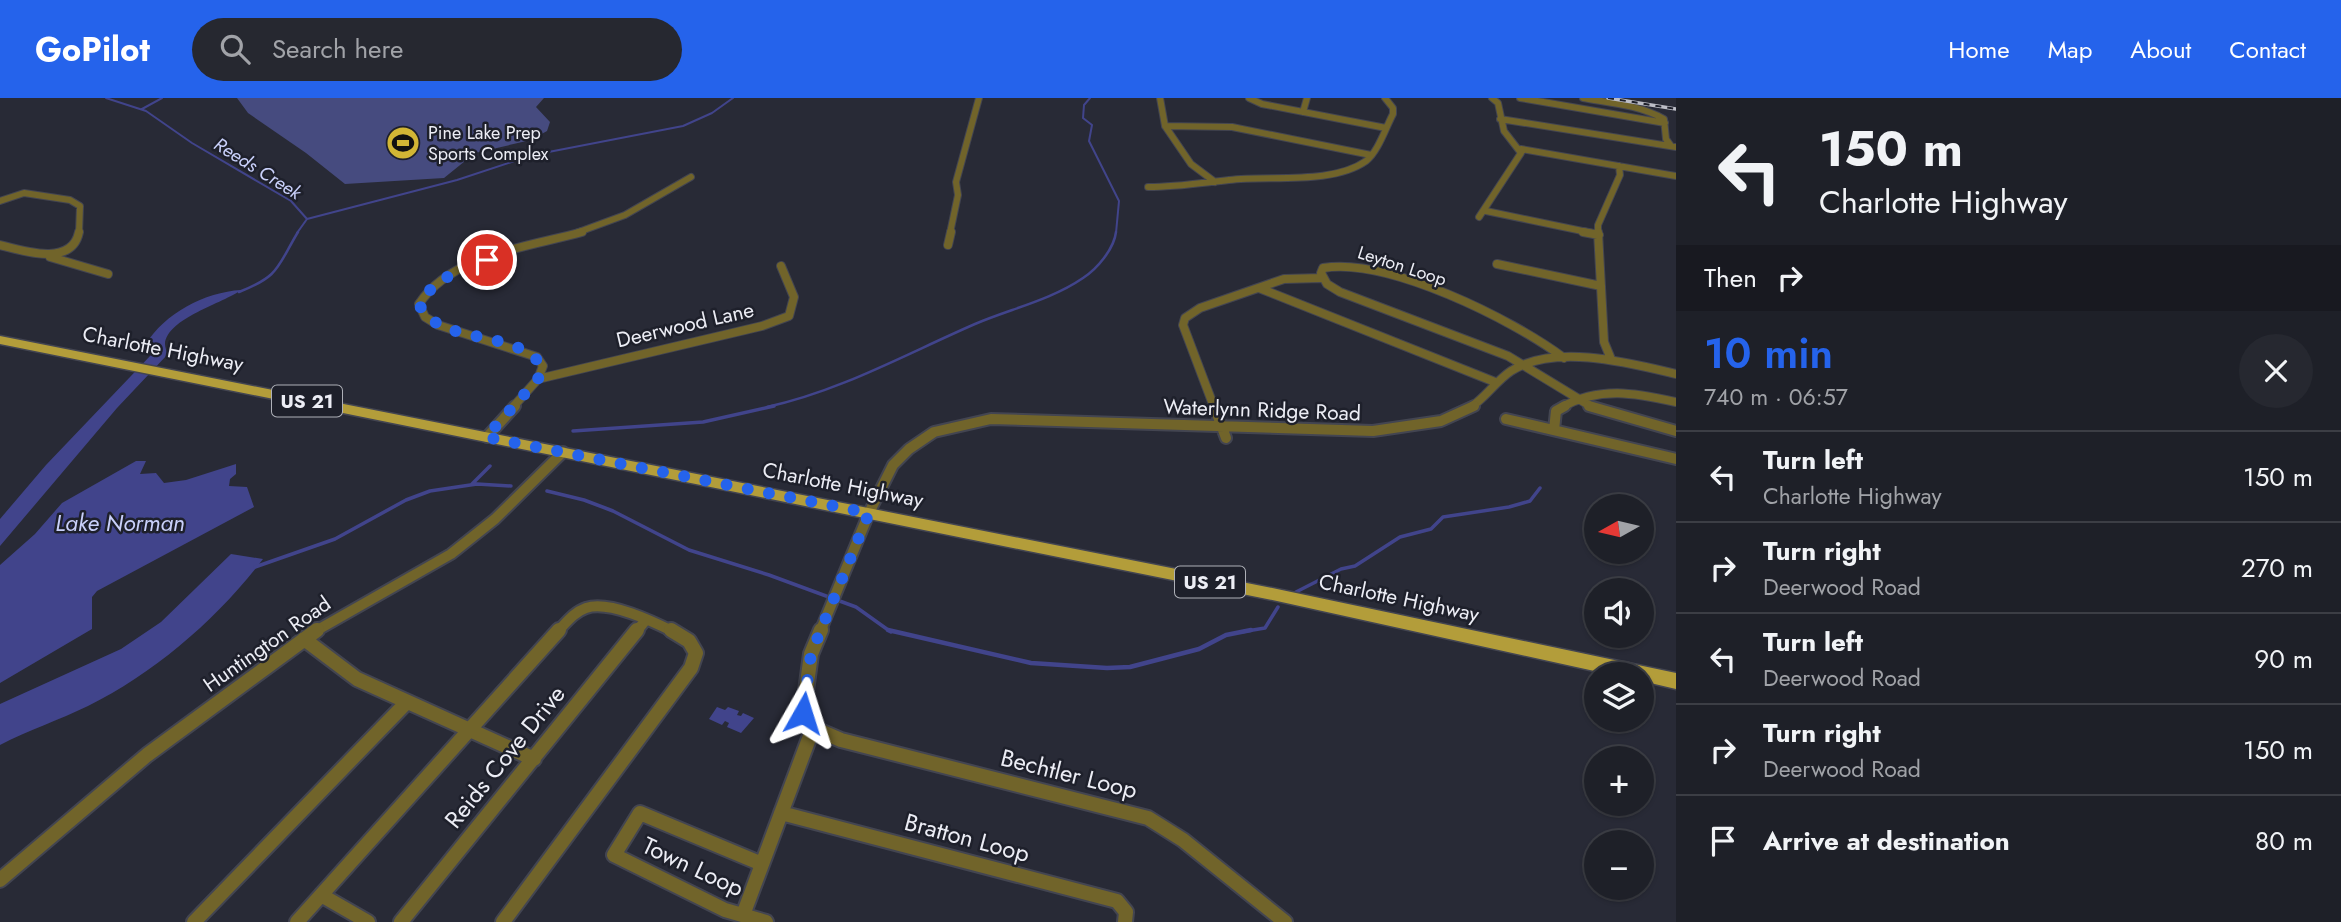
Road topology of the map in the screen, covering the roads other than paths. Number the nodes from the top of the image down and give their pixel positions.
1 (979, 98) edge
2 (1160, 98) edge
3 (1249, 98) edge
4 (1307, 98) edge
5 (1385, 98) edge
6 (1492, 98) edge
7 (1520, 98) edge
8 (1583, 98) edge
9 (1303, 112) junction
10 (1500, 119) junction
11 (1665, 123) junction
12 (1165, 126) junction
13 (1386, 128) junction
14 (1673, 146) edge
15 (1521, 149) junction
16 (1371, 155) junction
17 (1619, 166) junction
18 (1676, 176) edge
19 (691, 177) dead end
20 (1215, 182) junction
21 (1148, 187) dead end
22 (0, 201) edge
23 (1486, 211) junction
24 (1479, 217) dead end
25 (1599, 235) junction
26 (0, 245) edge
27 (948, 245) dead end
28 (50, 257) junction
29 (1497, 264) dead end
30 (781, 266) dead end
31 (108, 274) dead end
32 (1321, 278) junction
33 (1601, 286) junction
34 (1259, 288) junction
35 (0, 340) edge
36 (1564, 358) junction
37 (1611, 359) junction
38 (1525, 364) junction
39 (1676, 374) edge
40 (538, 379) junction
41 (1495, 382) junction
42 (1578, 400) junction
43 (1676, 402) edge
44 (1506, 419) dead end
45 (1222, 426) junction
46 (1554, 430) junction
47 (1676, 431) edge
48 (486, 437) junction
49 (1226, 438) dead end
50 (563, 452) junction
51 (1676, 459) edge
52 (869, 513) junction
53 (645, 621) junction
54 (304, 639) junction
55 (1676, 681) edge
56 (408, 702) junction
57 (813, 728) junction
58 (470, 730) junction
59 (534, 759) junction
60 (781, 813) junction
61 (762, 864) junction
62 (0, 880) edge
63 (321, 895) junction
64 (743, 915) junction
65 (194, 922) edge
66 (296, 922) edge
67 (368, 922) edge
68 (401, 922) edge
69 (503, 922) edge
70 (765, 922) edge
71 (1125, 922) edge
72 (1285, 922) edge

1 - 27 street
2 - 12 street
3 - 9 street
4 - 9 street
5 - 13 street
6 - 10 street
7 - 11 street
8 - 11 street
9 - 13 street
10 - 14 street
10 - 15 street
11 - 14 street
12 - 16 street
12 - 20 street
13 - 16 street
15 - 17 street
15 - 23 street
16 - 20 street
17 - 18 street
17 - 25 street
19 - 40 street
20 - 21 street
22 - 28 street
23 - 24 street
23 - 25 street
25 - 33 street
26 - 28 street
28 - 31 street
29 - 33 street
30 - 40 street, Deerwood Lane
32 - 34 street
32 - 36 street, Leyton Loop
32 - 38 street
33 - 37 street
34 - 41 street
34 - 45 street
35 - 48 main road, Charlotte Highway / US 21
36 - 37 street, Waterlynn Ridge Road
36 - 38 street, Waterlynn Ridge Road
37 - 39 street, Waterlynn Ridge Road
38 - 41 street, Waterlynn Ridge Road
38 - 42 street
40 - 48 street
41 - 45 street, Waterlynn Ridge Road
42 - 43 street
42 - 46 street
42 - 47 street
44 - 46 street
45 - 49 street
45 - 52 street, Waterlynn Ridge Road
46 - 51 street
48 - 50 main road, Charlotte Highway / US 21
50 - 52 main road, Charlotte Highway / US 21
50 - 54 street, Huntington Road
52 - 55 main road, Charlotte Highway / US 21
52 - 57 street, Waterlynn Ridge Road
53 - 58 street
53 - 59 street, Reids Cove Drive
53 - 69 street
54 - 56 street
54 - 62 street, Huntington Road
56 - 58 street
56 - 65 street
57 - 60 street
57 - 72 street, Bechtler Loop
58 - 59 street
58 - 63 street
59 - 68 street, Reids Cove Drive
60 - 61 street
60 - 71 street, Bratton Loop
61 - 64 street
61 - 64 street, Town Loop
63 - 66 street
63 - 67 street
64 - 70 street, Town Loop

